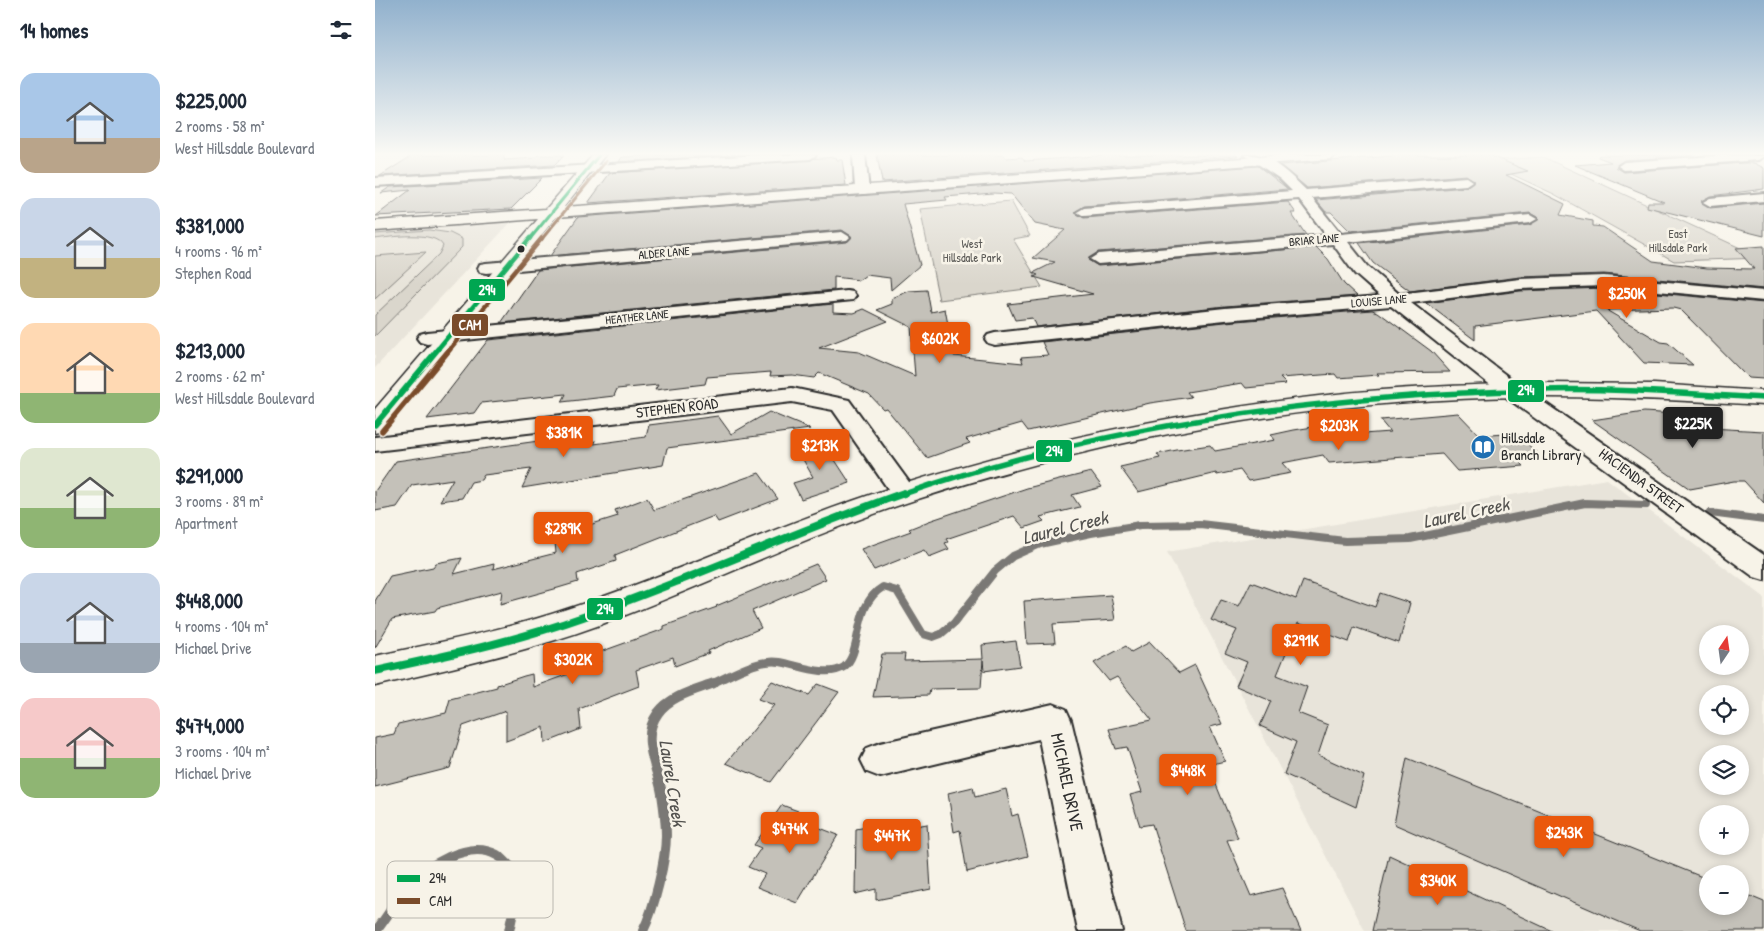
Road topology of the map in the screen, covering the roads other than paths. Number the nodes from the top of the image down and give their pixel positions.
1 (556, 198) edge
2 (745, 198) edge
3 (1259, 198) edge
4 (1306, 198) edge
5 (1748, 198) edge
6 (1710, 202) dead end
7 (1084, 212) dead end
8 (544, 213) junction
9 (1530, 219) dead end
10 (375, 226) edge
11 (842, 237) dead end
12 (1336, 239) junction
13 (1098, 259) dead end
14 (507, 266) junction
15 (486, 268) junction
16 (847, 296) dead end
17 (1764, 296) edge
18 (1395, 300) junction
19 (449, 335) junction
20 (427, 338) junction
21 (995, 339) dead end
22 (394, 374) dead end
23 (1511, 390) junction
24 (1764, 398) edge
25 (375, 425) edge
26 (375, 444) edge
27 (904, 493) junction
28 (1764, 570) edge
29 (375, 671) edge
30 (879, 760) dead end
31 (1100, 931) edge

1 - 8 main road
2 - 8 main road
3 - 7 street
4 - 12 street, HACIENDA STREET
5 - 6 street
8 - 10 main road
8 - 14 main road
8 - 15 main road
9 - 12 street, BRIAR LANE
11 - 14 street, ALDER LANE
12 - 13 street, BRIAR LANE
12 - 18 street, HACIENDA STREET
14 - 15 street, ALDER LANE
14 - 19 main road
15 - 20 main road
16 - 19 street, HEATHER LANE
17 - 18 street, LOUISE LANE
18 - 21 street, LOUISE LANE
18 - 23 street, HACIENDA STREET
19 - 20 street, HEATHER LANE
19 - 25 main road
20 - 22 main road
23 - 24 main road
23 - 27 main road
23 - 28 street, HACIENDA STREET
26 - 27 street, STEPHEN ROAD
27 - 29 main road
30 - 31 street, MICHAEL DRIVE

